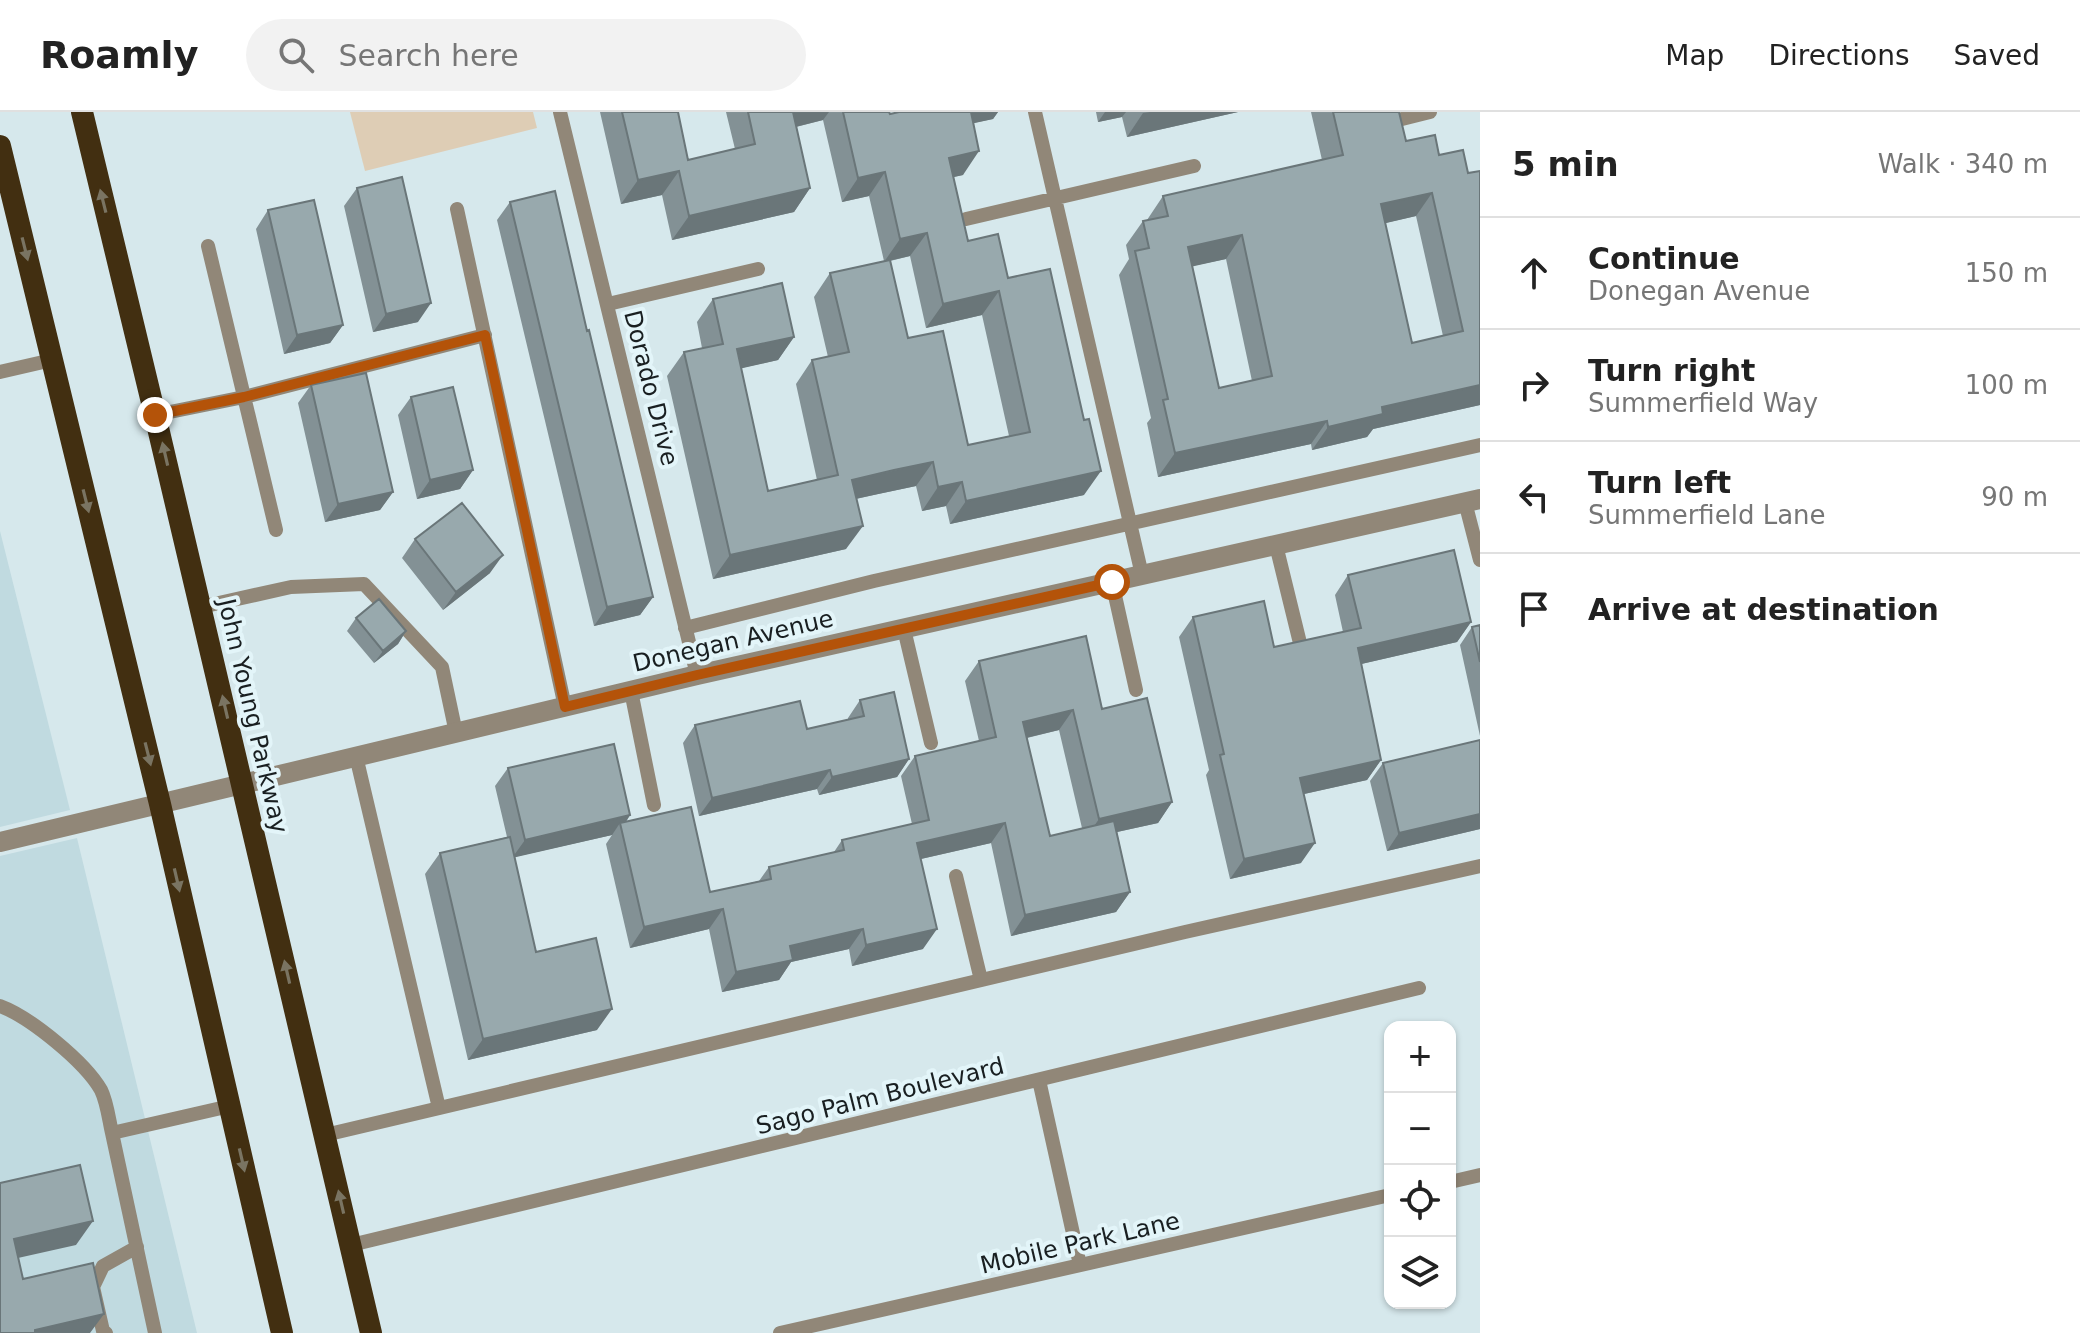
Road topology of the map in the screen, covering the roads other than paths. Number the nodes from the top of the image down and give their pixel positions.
1 (82, 112) edge
2 (560, 112) edge
3 (1035, 112) edge
4 (1430, 112) edge
5 (1402, 119) edge
6 (0, 146) edge
7 (1194, 166) dead end
8 (1055, 198) junction
9 (457, 209) dead end
10 (966, 219) edge
11 (208, 246) dead end
12 (758, 269) dead end
13 (608, 304) junction
14 (485, 335) junction
15 (52, 360) junction
16 (0, 372) edge
17 (244, 397) junction
18 (155, 415) junction
19 (1480, 445) edge
20 (1473, 501) edge
21 (1129, 522) junction
22 (276, 530) dead end
23 (1276, 545) junction
24 (1480, 560) edge
25 (1142, 575) junction
26 (1112, 582) junction
27 (201, 607) junction
28 (685, 628) junction
29 (904, 629) junction
30 (1300, 643) edge
31 (697, 675) junction
32 (1136, 690) dead end
33 (631, 691) junction
34 (565, 707) junction
35 (456, 733) junction
36 (931, 743) dead end
37 (356, 756) junction
38 (243, 783) junction
39 (160, 804) junction
40 (654, 805) dead end
41 (0, 842) edge
42 (1480, 866) edge
43 (956, 876) dead end
44 (981, 980) junction
45 (1419, 988) dead end
46 (0, 1006) edge
47 (1039, 1080) junction
48 (230, 1106) junction
49 (439, 1108) junction
50 (112, 1133) junction
51 (325, 1135) junction
52 (1480, 1175) edge
53 (1456, 1181) edge
54 (1384, 1196) edge
55 (351, 1245) junction
56 (137, 1247) junction
57 (1080, 1265) junction
58 (106, 1333) edge
59 (155, 1333) edge
60 (282, 1333) edge
61 (371, 1333) edge
62 (780, 1333) edge

18 -> 1 highway, John Young Parkway
2 - 13 lane, Dorado Drive
3 - 8 lane
4 - 5 lane
6 -> 15 highway
7 - 8 lane
8 - 10 lane
8 - 21 lane
9 - 14 lane
11 - 17 lane
12 - 13 lane
13 - 28 lane, Dorado Drive
14 - 17 lane
14 - 34 lane
15 - 16 lane
15 -> 39 highway
17 - 18 lane
17 - 22 lane
27 -> 18 highway, John Young Parkway
19 - 21 lane
20 - 23 street, Donegan Avenue
20 - 24 lane
21 - 25 lane
21 - 28 lane
23 - 25 street, Donegan Avenue
23 - 30 lane
25 - 26 street, Donegan Avenue
26 - 29 street, Donegan Avenue
26 - 32 lane
27 - 35 lane
38 -> 27 highway, John Young Parkway
28 - 31 lane, Dorado Drive
29 - 31 street, Donegan Avenue
29 - 36 lane
31 - 33 street, Donegan Avenue
33 - 34 street, Donegan Avenue
33 - 40 lane
34 - 35 street, Donegan Avenue
35 - 37 street, Donegan Avenue
37 - 38 street, Donegan Avenue
37 - 49 lane
38 - 39 street, Donegan Avenue
51 -> 38 highway, John Young Parkway
39 - 41 street, Donegan Avenue
39 -> 48 highway
42 - 44 lane
43 - 44 lane
44 - 49 lane
45 - 47 lane, Sago Palm Boulevard
46 - 50 lane
47 - 55 lane, Sago Palm Boulevard
47 - 57 lane
48 - 50 lane
48 -> 60 highway
49 - 51 lane
50 - 56 lane
55 -> 51 highway, John Young Parkway
52 - 53 lane
54 - 57 lane, Mobile Park Lane
55 - 61 highway, John Young Parkway
56 - 58 lane
56 - 59 lane
57 - 62 lane, Mobile Park Lane

